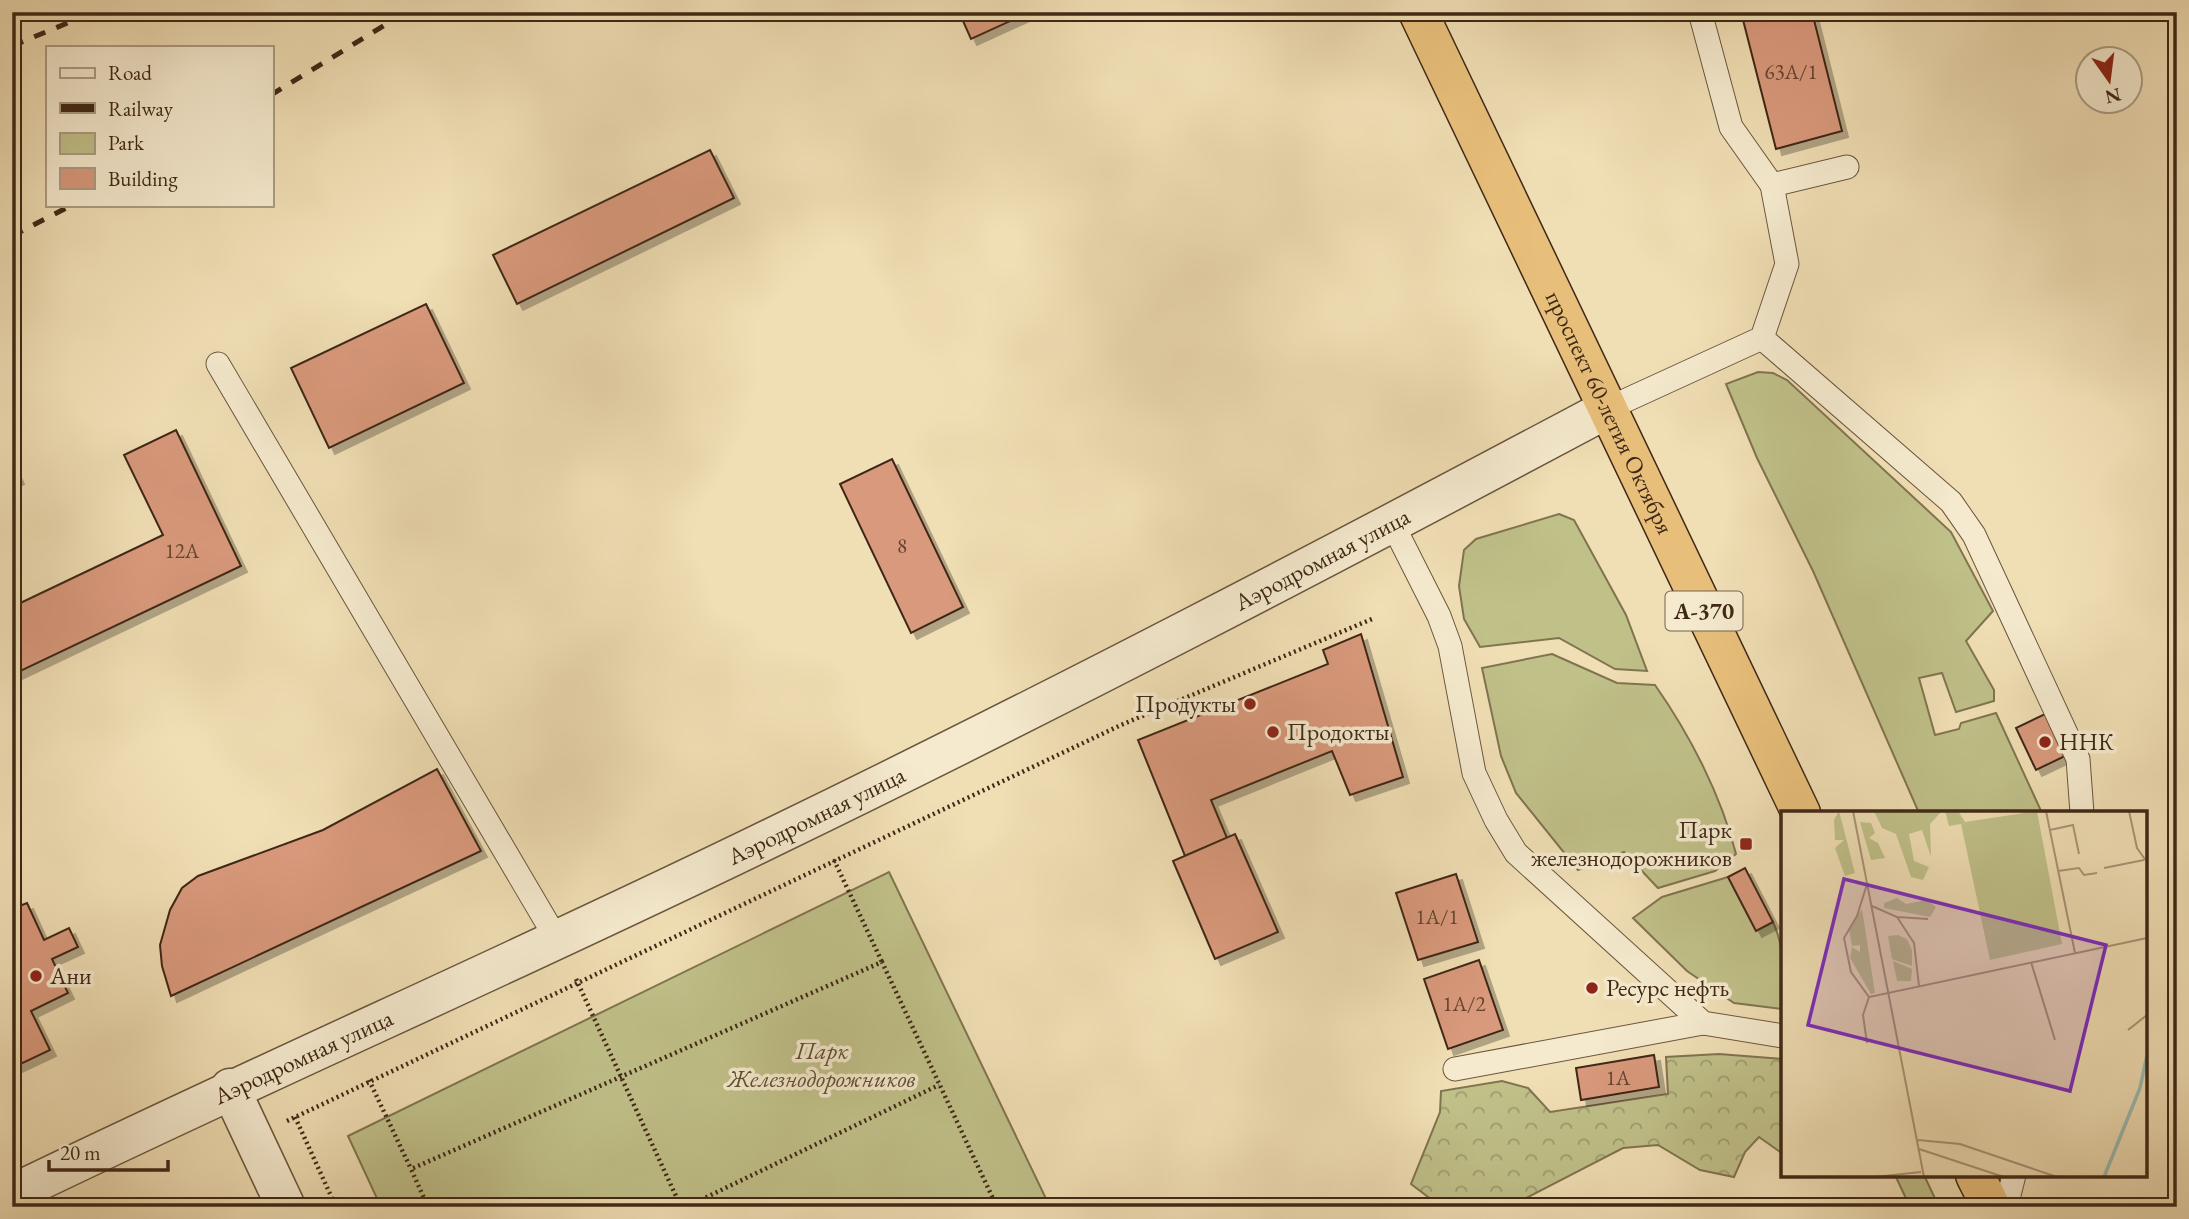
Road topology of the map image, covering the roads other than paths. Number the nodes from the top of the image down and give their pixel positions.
1 (1418, 12) edge
2 (1700, 12) edge
3 (1847, 167) dead end
4 (1772, 185) junction
5 (1762, 338) junction
6 (218, 364) dead end
7 (1608, 409) junction
8 (1392, 523) junction
9 (1800, 811) edge
10 (2082, 811) edge
11 (556, 938) junction
12 (1703, 1023) junction
13 (1781, 1036) edge
14 (1455, 1069) dead end
15 (230, 1088) junction
16 (1976, 1177) edge
17 (2014, 1177) edge
18 (12, 1194) edge
19 (286, 1207) edge
20 (1991, 1207) edge
21 (2006, 1207) edge

1 - 7 highway, проспект 60-летия Октября / А-370
2 - 4 lane
3 - 4 lane
4 - 5 lane
5 - 7 lane
5 - 10 lane
6 - 11 lane
7 - 8 street, Аэродромная улица
7 - 9 highway, проспект 60-летия Октября / А-370
8 - 11 street, Аэродромная улица
8 - 12 lane
11 - 15 street, Аэродромная улица
12 - 13 lane
12 - 14 lane
15 - 18 street, Аэродромная улица
15 - 19 street
16 - 20 highway
17 - 21 lane

